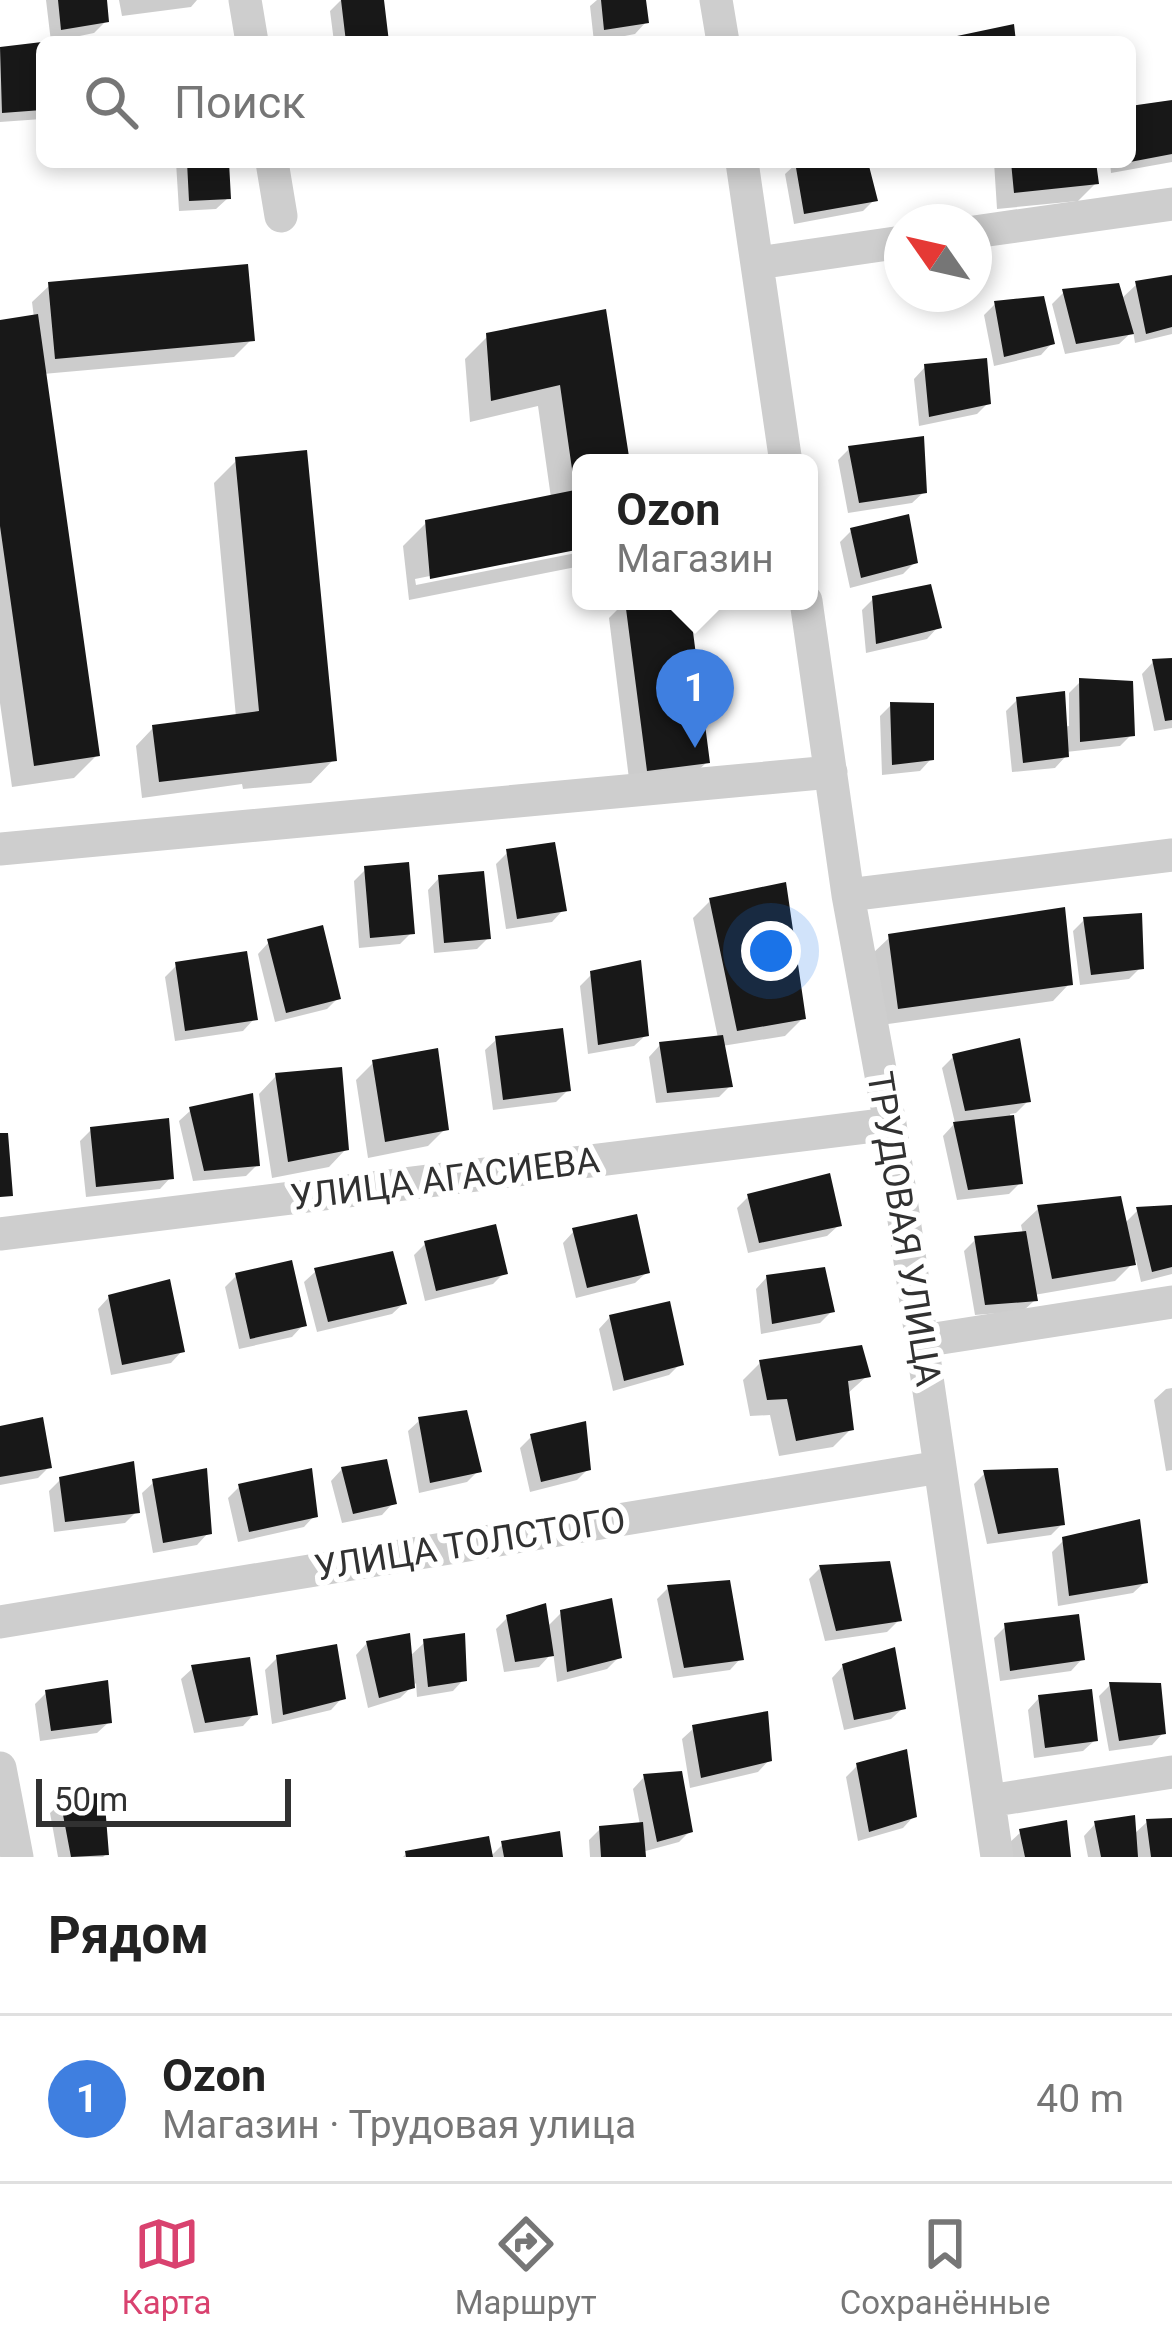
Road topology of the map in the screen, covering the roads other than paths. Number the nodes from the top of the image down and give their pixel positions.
1 (245, 0) edge
2 (716, 0) edge
3 (251, 36) edge
4 (722, 36) edge
5 (273, 168) edge
6 (743, 168) edge
7 (1172, 204) edge
8 (281, 216) dead end
9 (992, 229) edge
10 (884, 245) edge
11 (758, 263) junction
12 (785, 454) edge
13 (807, 610) edge
14 (831, 772) junction
15 (0, 850) edge
16 (1172, 855) edge
17 (848, 895) junction
18 (890, 1124) junction
19 (0, 1234) edge
20 (1172, 1302) edge
21 (922, 1341) junction
22 (940, 1467) junction
23 (0, 1622) edge
24 (0, 1768) edge
25 (1172, 1772) edge
26 (989, 1801) junction
27 (17, 1857) edge
28 (997, 1857) edge

1 - 3 street
2 - 4 street
5 - 8 street
6 - 11 street
7 - 9 street
10 - 11 street
11 - 12 street
13 - 14 street, ТРУДОВАЯ УЛИЦА
14 - 15 street
14 - 17 street, ТРУДОВАЯ УЛИЦА
16 - 17 street
17 - 18 street, ТРУДОВАЯ УЛИЦА
18 - 19 street, УЛИЦА АГАСИЕВА
18 - 21 street, ТРУДОВАЯ УЛИЦА
20 - 21 street
21 - 22 street, ТРУДОВАЯ УЛИЦА
22 - 23 street, УЛИЦА ТОЛСТОГО
22 - 26 street, ТРУДОВАЯ УЛИЦА
24 - 27 street
25 - 26 street
26 - 28 street, ТРУДОВАЯ УЛИЦА

